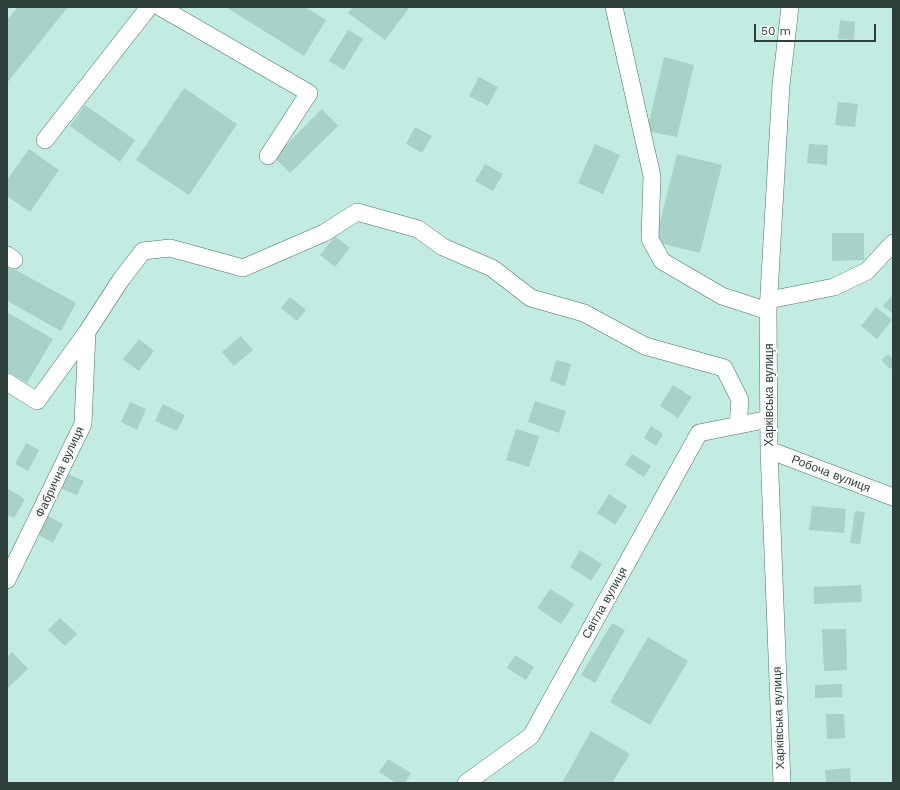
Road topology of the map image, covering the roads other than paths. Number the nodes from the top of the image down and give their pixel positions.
1 (149, 7) edge
2 (160, 7) edge
3 (614, 7) edge
4 (790, 7) edge
5 (45, 140) dead end
6 (268, 156) dead end
7 (893, 243) edge
8 (769, 305) junction
9 (87, 332) junction
10 (7, 382) edge
11 (769, 419) junction
12 (738, 425) junction
13 (769, 450) junction
14 (893, 497) edge
15 (7, 580) edge
16 (466, 783) edge
17 (782, 783) edge

1 - 5 street
2 - 6 street
3 - 8 street
4 - 8 street, Харківська вулиця
7 - 8 street
8 - 11 street, Харківська вулиця
9 - 10 street
9 - 12 street
9 - 15 street, Фабрична вулиця
11 - 12 street, Світла вулиця
11 - 13 street, Харківська вулиця
12 - 16 street, Світла вулиця
13 - 14 street, Робоча вулиця
13 - 17 street, Харківська вулиця

